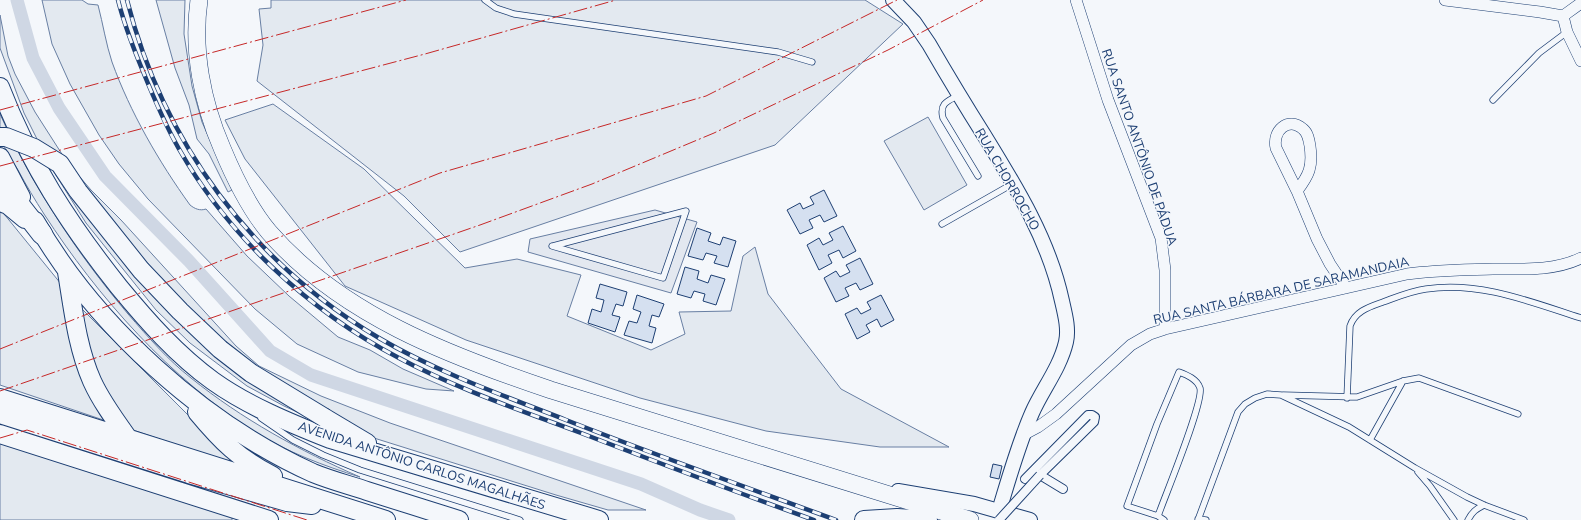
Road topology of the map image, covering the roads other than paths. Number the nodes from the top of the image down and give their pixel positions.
1 (199, 0) edge
2 (485, 0) edge
3 (893, 0) edge
4 (1076, 0) edge
5 (1444, 0) edge
6 (1581, 3) edge
7 (1563, 16) junction
8 (1567, 32) junction
9 (1581, 61) edge
10 (812, 62) dead end
11 (0, 87) edge
12 (960, 95) junction
13 (1493, 100) dead end
14 (0, 137) edge
15 (0, 158) edge
16 (978, 176) dead end
17 (0, 180) edge
18 (1014, 183) junction
19 (1297, 191) junction
20 (0, 202) edge
21 (686, 211) joint
22 (942, 224) dead end
23 (42, 234) junction
24 (1581, 258) edge
25 (67, 271) junction
26 (1346, 288) junction
27 (1581, 318) edge
28 (1165, 329) junction
29 (170, 379) junction
30 (1402, 381) junction
31 (214, 382) junction
32 (1281, 395) junction
33 (0, 398) edge
34 (1347, 398) junction
35 (251, 412) dead end
36 (0, 414) edge
37 (1518, 414) dead end
38 (257, 416) dead end
39 (0, 434) edge
40 (1022, 435) junction
41 (1370, 440) junction
42 (126, 446) junction
43 (394, 458) junction
44 (1415, 468) junction
45 (1040, 475) junction
46 (1026, 478) dead end
47 (845, 482) junction
48 (1063, 489) dead end
49 (1484, 505) junction
50 (999, 515) edge
51 (364, 516) edge
52 (1158, 516) junction
53 (265, 520) edge
54 (459, 520) edge
55 (520, 520) edge
56 (599, 520) edge
57 (864, 520) edge
58 (928, 520) edge
59 (970, 520) edge
60 (1030, 520) edge
61 (1164, 520) edge
62 (1198, 520) edge
63 (1206, 520) edge
64 (1454, 520) edge
65 (1468, 520) edge
66 (1524, 520) edge

1 - 47 main road
2 - 10 lane
3 - 12 street, RUA CHORROCHO
4 - 28 street, RUA SANTO ANTÔNIO DE PÁDUA
5 - 7 street
6 - 7 street
7 - 8 street
8 - 9 street
8 - 13 lane
11 - 31 highway, AVENIDA ANTÔNIO CARLOS MAGALHÃES
12 - 16 lane
12 - 18 street, RUA CHORROCHO
14 - 43 highway, bridge
15 - 23 highway
17 - 23 highway
18 - 22 lane
18 - 40 street, RUA CHORROCHO
19 - 19 street
19 - 26 street
20 - 23 highway
21 - 21 lane
23 - 25 highway
24 - 26 street, RUA SANTA BÁRBARA DE SARAMANDAIA
25 - 29 highway
25 - 42 highway
26 - 28 street, RUA SANTA BÁRBARA DE SARAMANDAIA
27 - 34 lane
28 - 40 street, RUA SANTA BÁRBARA DE SARAMANDAIA
29 - 51 highway
29 - 54 highway
30 - 34 lane
30 - 37 lane
30 - 41 lane
31 - 35 lane
31 - 43 highway, AVENIDA ANTÔNIO CARLOS MAGALHÃES
32 - 34 lane
32 - 41 lane
32 - 62 lane
33 - 42 highway
36 - 42 highway
38 - 55 lane
39 - 53 highway
40 - 50 street, RUA CHORROCHO
41 - 44 lane
42 - 51 highway
43 - 56 highway, AVENIDA ANTÔNIO CARLOS MAGALHÃES
44 - 49 lane
44 - 64 lane
45 - 46 street
45 - 48 street
45 - 50 street, bridge
47 - 50 street
47 - 59 main road
49 - 65 lane
49 - 66 lane
50 - 60 street
52 - 52 lane
52 - 61 lane
57 - 58 highway
62 - 63 lane

